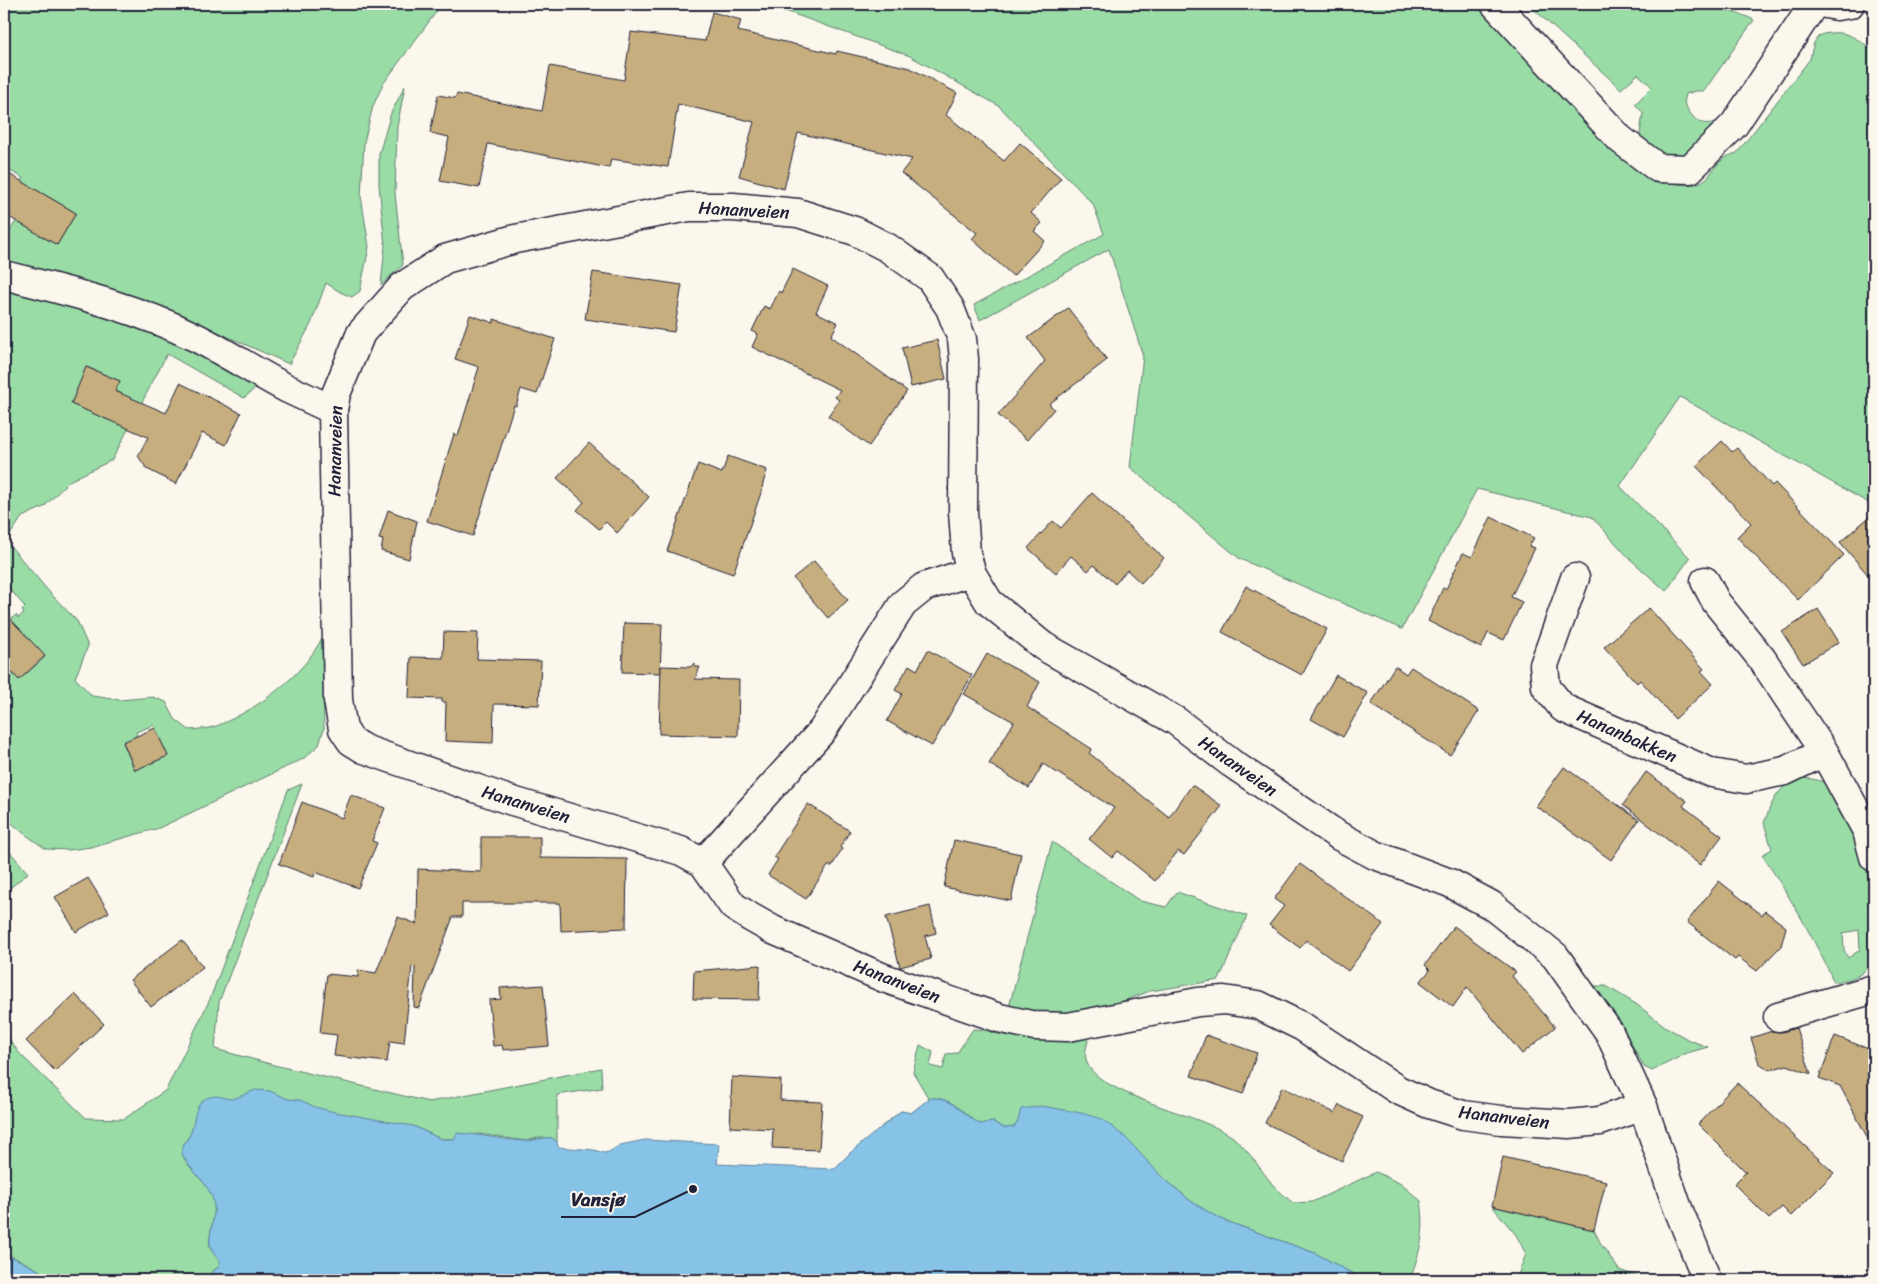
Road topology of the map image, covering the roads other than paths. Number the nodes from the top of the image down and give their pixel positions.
1 (1495, 4) edge
2 (1814, 4) edge
3 (1826, 4) edge
4 (1850, 4) edge
5 (4, 275) edge
6 (333, 410) junction
7 (972, 574) junction
8 (1575, 578) dead end
9 (1706, 581) dead end
10 (1824, 752) junction
11 (1870, 832) edge
12 (1874, 857) edge
13 (702, 863) junction
14 (1874, 989) edge
15 (1778, 1017) dead end
16 (1643, 1106) junction
17 (1707, 1280) edge

1 - 2 street
3 - 4 street
5 - 6 street
6 - 7 street, Hananveien
6 - 13 street, Hananveien
7 - 13 street
7 - 16 street, Hananveien
8 - 10 street, Hananbakken
9 - 10 street
10 - 11 street
11 - 12 street
13 - 16 street, Hananveien
14 - 15 street
16 - 17 street, Hananveien

